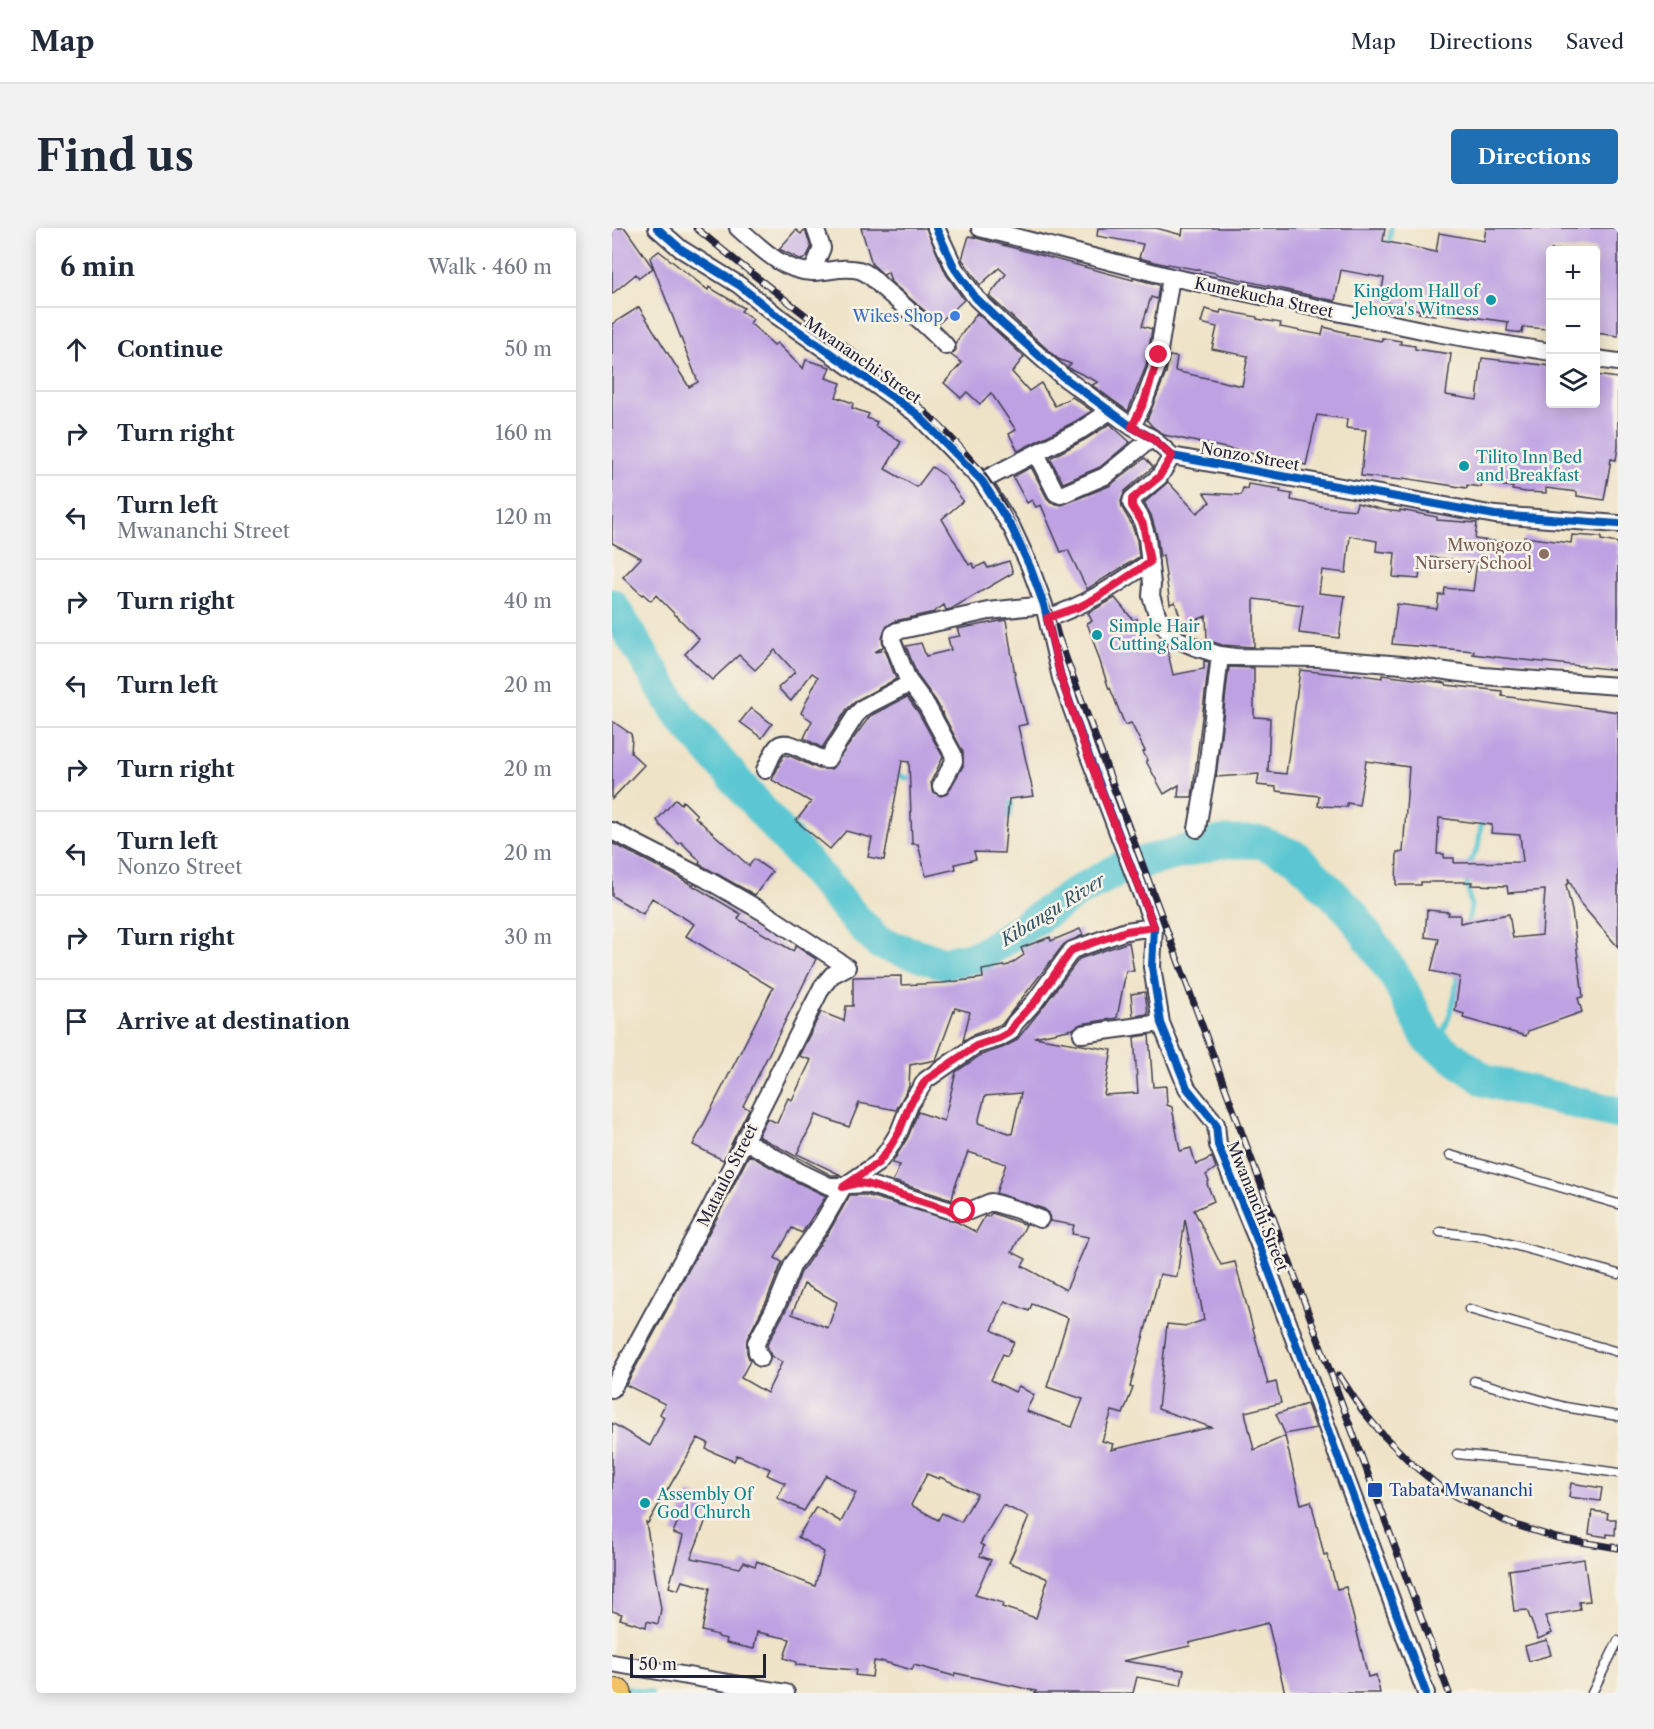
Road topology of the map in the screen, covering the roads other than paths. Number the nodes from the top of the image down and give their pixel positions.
1 (657, 228) edge
2 (738, 228) edge
3 (815, 228) edge
4 (936, 228) edge
5 (980, 228) edge
6 (812, 272) junction
7 (1171, 277) junction
8 (946, 346) dead end
9 (1546, 351) edge
10 (1600, 360) edge
11 (1618, 362) edge
12 (1110, 411) junction
13 (1132, 427) junction
14 (1152, 438) junction
15 (1037, 454) junction
16 (1172, 456) junction
17 (982, 481) junction
18 (1618, 524) edge
19 (1150, 562) junction
20 (1046, 612) junction
21 (1220, 654) junction
22 (908, 680) junction
23 (1618, 686) edge
24 (765, 770) dead end
25 (941, 786) dead end
26 (1197, 829) dead end
27 (612, 831) edge
28 (1154, 927) junction
29 (1161, 1023) junction
30 (1082, 1034) dead end
31 (744, 1140) junction
32 (1450, 1155) dead end
33 (843, 1187) junction
34 (1618, 1204) edge
35 (1040, 1220) dead end
36 (1440, 1232) dead end
37 (1618, 1274) edge
38 (1469, 1309) dead end
39 (1618, 1352) edge
40 (761, 1358) dead end
41 (1474, 1381) dead end
42 (612, 1389) edge
43 (1618, 1416) edge
44 (1457, 1454) dead end
45 (1618, 1473) edge
46 (1618, 1643) edge
47 (612, 1663) edge
48 (612, 1692) edge
49 (618, 1693) edge
50 (786, 1693) edge
51 (1426, 1693) edge
52 (1592, 1693) edge

1 - 17 street, Mwananchi Street
2 - 6 street
3 - 6 street
4 - 12 street
5 - 7 street, Kumekucha Street
6 - 8 street
7 - 9 street, Kumekucha Street
7 - 13 street
10 - 11 street
12 - 13 street
12 - 15 street
13 - 14 street
14 - 15 street
14 - 16 street
15 - 17 street
16 - 18 street, Nonzo Street
16 - 19 street
17 - 20 street, Mwananchi Street
19 - 20 street
19 - 21 street
20 - 22 street
20 - 28 street, Mwananchi Street
21 - 23 street
21 - 26 street
22 - 24 street
22 - 25 street
27 - 31 street, Mataulo Street
28 - 29 street, Mwananchi Street
28 - 33 street
29 - 30 street
29 - 51 street, Mwananchi Street
31 - 33 street
31 - 42 street, Mataulo Street
32 - 34 lane
33 - 35 street
33 - 40 street
36 - 37 lane
38 - 39 lane
41 - 43 lane
44 - 45 lane
46 - 52 lane
47 - 50 street
48 - 49 main road

